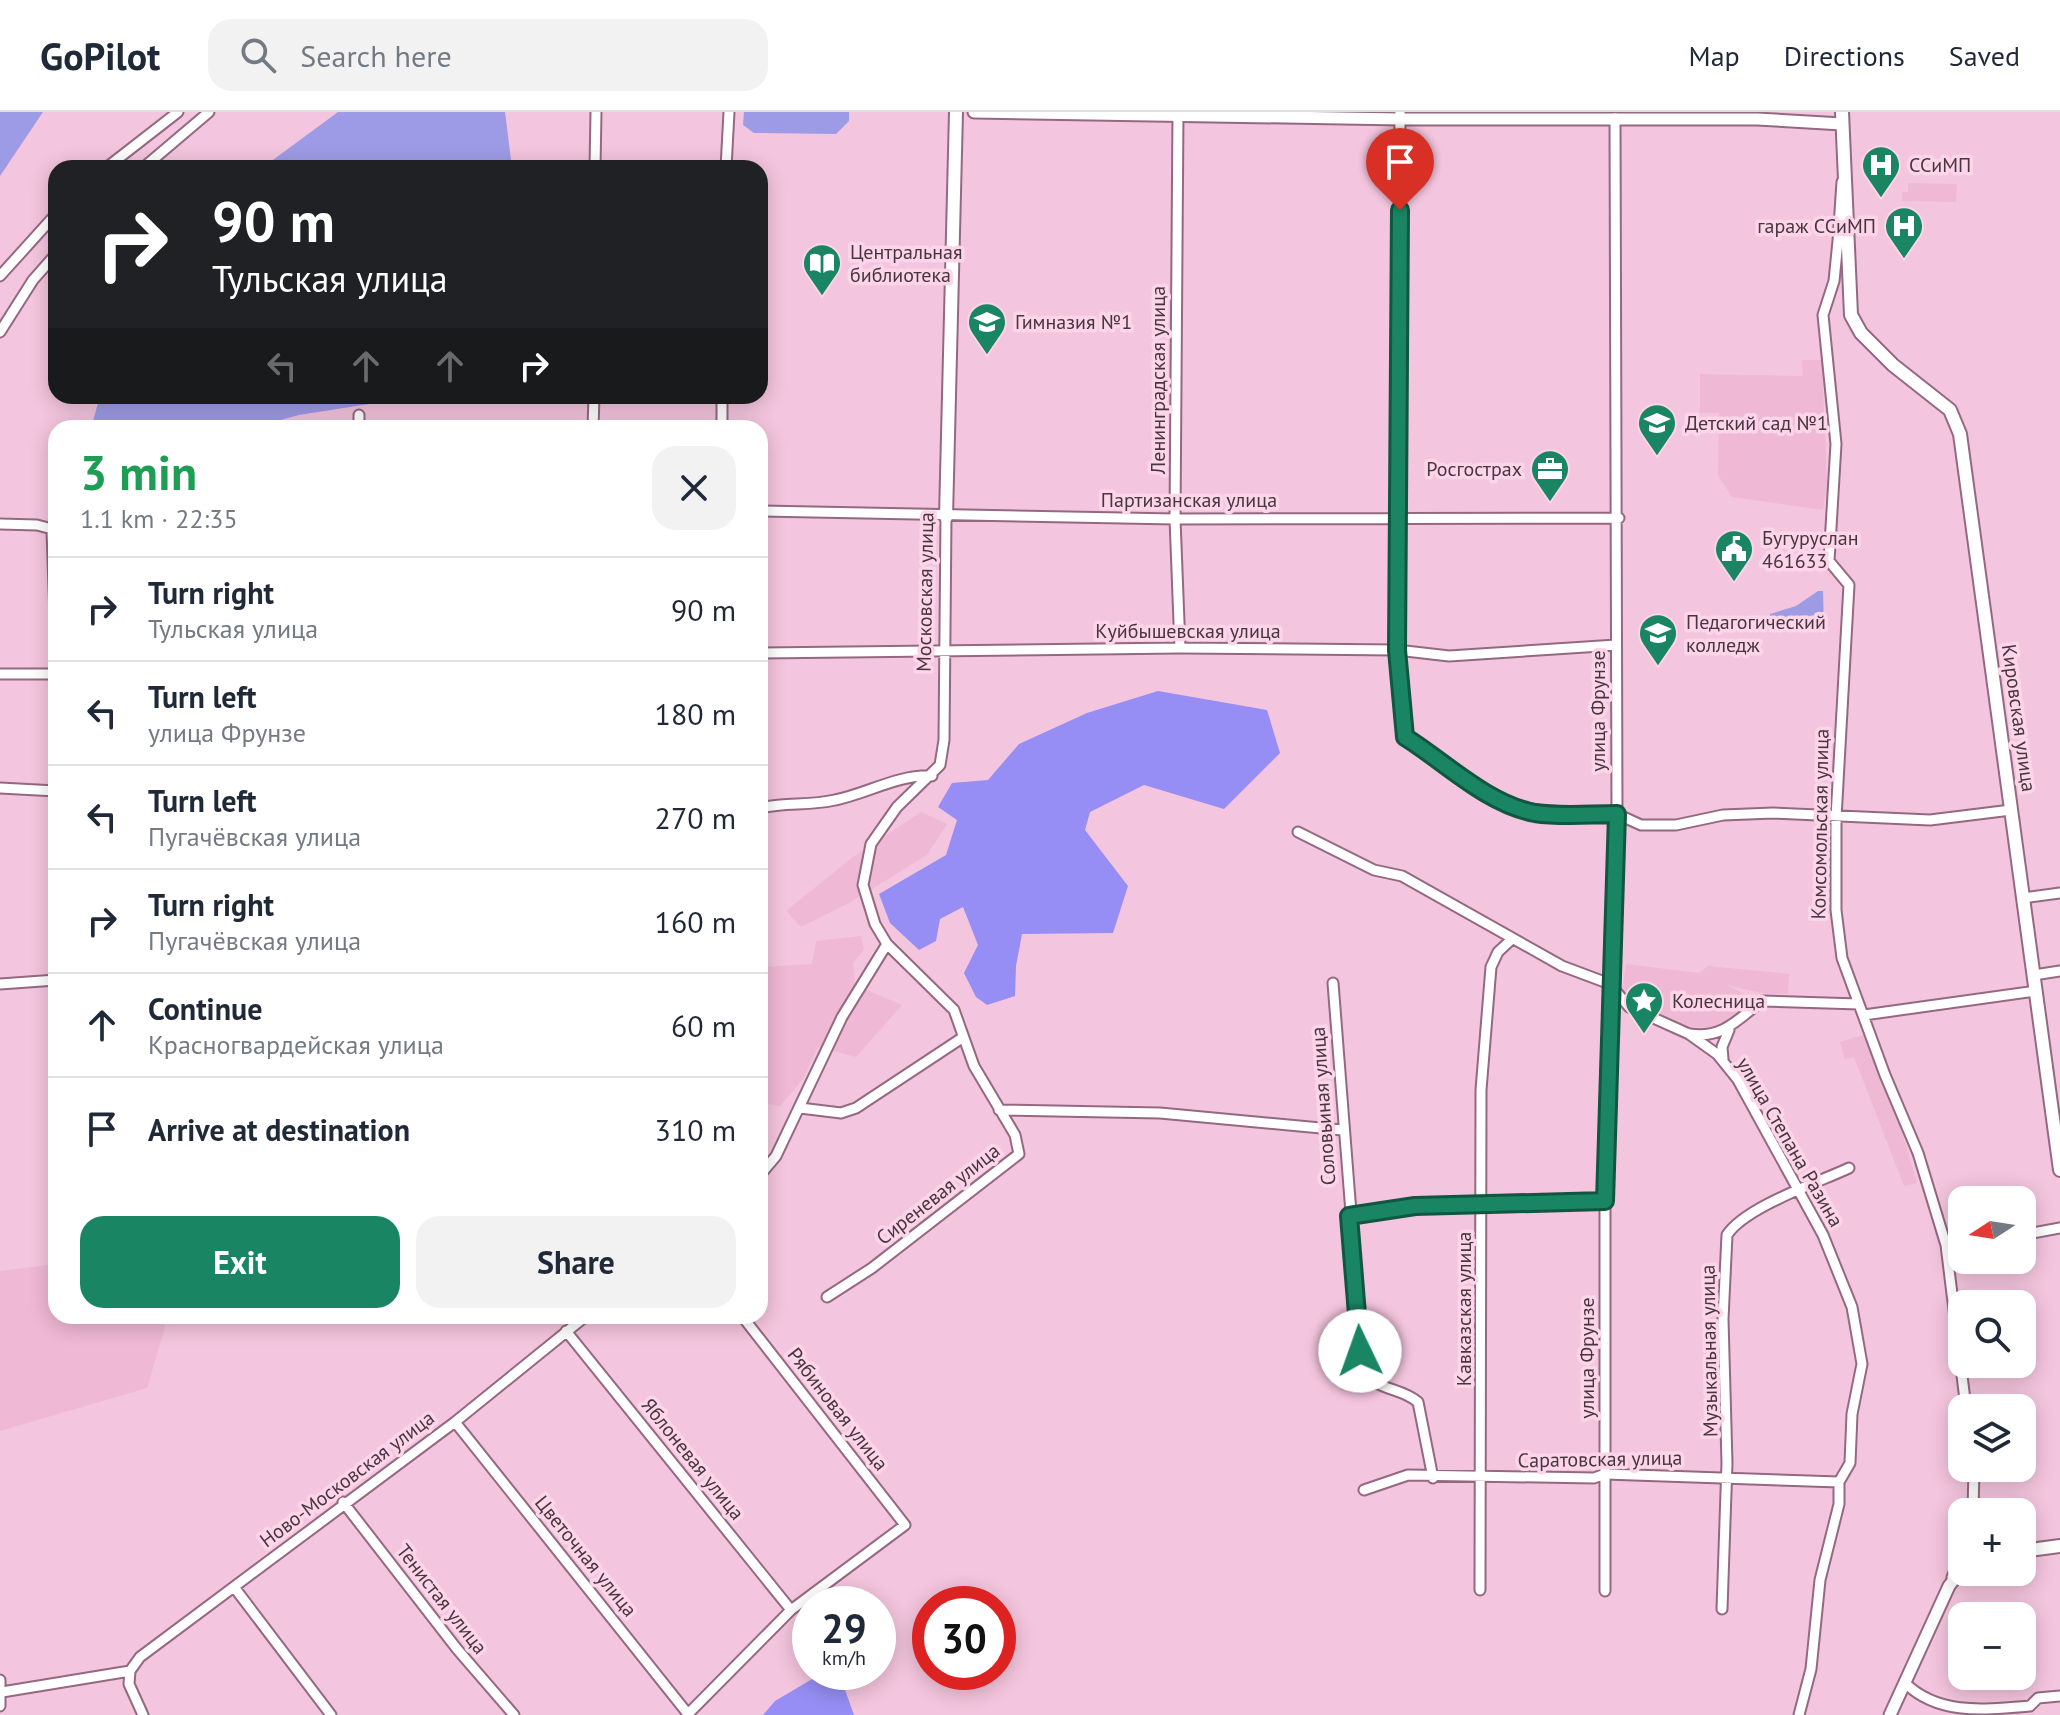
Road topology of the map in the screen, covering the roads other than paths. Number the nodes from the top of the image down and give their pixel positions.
1 (178, 112) edge
2 (209, 112) edge
3 (596, 112) edge
4 (729, 112) edge
5 (956, 112) edge
6 (974, 112) edge
7 (1178, 114) edge
8 (1400, 116) edge
9 (1615, 118) junction
10 (1842, 118) edge
11 (116, 160) edge
12 (152, 160) edge
13 (595, 160) edge
14 (726, 160) edge
15 (48, 223) edge
16 (1842, 237) junction
17 (48, 263) edge
18 (0, 276) edge
19 (1851, 315) joint
20 (0, 332) edge
21 (359, 415) dead end
22 (359, 420) edge
23 (768, 511) edge
24 (946, 517) junction
25 (1399, 518) junction
26 (1619, 518) junction
27 (1175, 519) junction
28 (0, 524) edge
29 (48, 528) edge
30 (1616, 645) junction
31 (1180, 648) junction
32 (1397, 650) junction
33 (943, 651) junction
34 (768, 653) edge
35 (0, 674) edge
36 (48, 674) edge
37 (932, 776) junction
38 (0, 788) edge
39 (48, 791) edge
40 (768, 806) edge
41 (2011, 810) junction
42 (1617, 814) junction
43 (1836, 818) junction
44 (1298, 832) dead end
45 (2060, 893) edge
46 (2023, 898) junction
47 (1512, 939) junction
48 (887, 944) junction
49 (2060, 971) edge
50 (2034, 975) junction
51 (48, 980) edge
52 (1333, 983) dead end
53 (0, 984) edge
54 (1610, 984) junction
55 (2036, 991) junction
56 (1859, 1004) junction
57 (1864, 1015) junction
58 (1729, 1030) junction
59 (1689, 1034) junction
60 (962, 1038) junction
61 (1723, 1059) junction
62 (800, 1108) junction
63 (2056, 1109) edge
64 (999, 1110) junction
65 (1342, 1130) junction
66 (768, 1166) edge
67 (1849, 1168) dead end
68 (2060, 1170) edge
69 (1799, 1192) junction
70 (1605, 1201) junction
71 (1481, 1202) junction
72 (1349, 1216) junction
73 (2060, 1228) edge
74 (2036, 1232) edge
75 (1946, 1245) joint
76 (827, 1297) dead end
77 (575, 1324) edge
78 (748, 1324) edge
79 (566, 1331) junction
80 (1964, 1394) edge
81 (455, 1422) junction
82 (1605, 1474) junction
83 (1726, 1477) junction
84 (1433, 1478) junction
85 (1482, 1478) junction
86 (1839, 1482) junction
87 (1364, 1490) dead end
88 (343, 1502) junction
89 (2060, 1546) edge
90 (2036, 1549) edge
91 (1949, 1586) edge
92 (234, 1587) junction
93 (1480, 1590) dead end
94 (1605, 1591) dead end
95 (1722, 1609) dead end
96 (791, 1610) junction
97 (130, 1671) junction
98 (0, 1680) edge
99 (1905, 1683) junction
100 (2, 1692) edge
101 (2060, 1696) edge
102 (0, 1706) edge
103 (2029, 1710) edge
104 (688, 1714) edge
105 (143, 1715) edge
106 (331, 1715) edge
107 (514, 1715) edge
108 (1799, 1715) edge
109 (1890, 1715) edge

1 - 11 street
2 - 12 street
3 - 13 street
4 - 14 street
5 - 24 main road, Московская улица
6 - 7 street
7 - 8 street
7 - 27 street, Ленинградская улица
8 - 9 street
8 - 25 street
9 - 10 street
9 - 26 street, улица Фрунзе
10 - 16 main road, Комсомольская улица
15 - 18 street
16 - 19 main road, Комсомольская улица
16 - 43 street, Комсомольская улица
17 - 20 street
19 - 41 main road, Кировская улица
21 - 22 street
23 - 24 street, Партизанская улица
24 - 27 street, Партизанская улица
24 - 33 street, Московская улица
25 - 26 street, Партизанская улица
25 - 27 street, Партизанская улица
25 - 32 street
26 - 30 street, улица Фрунзе
27 - 31 street, Ленинградская улица
28 - 29 street
30 - 32 street, Куйбышевская улица
30 - 42 street, улица Фрунзе
31 - 32 street, Куйбышевская улица
31 - 33 street, Куйбышевская улица
32 - 42 street
33 - 34 street, Куйбышевская улица
33 - 37 street, Московская улица
35 - 36 street
37 - 40 street
37 - 48 street
38 - 39 street
41 - 43 street
41 - 46 main road, Кировская улица
42 - 43 street
42 - 54 street, улица Фрунзе
43 - 56 street, Комсомольская улица
44 - 47 street, улица Степана Разина
45 - 46 street
46 - 50 main road, Кировская улица
47 - 54 street, улица Степана Разина
47 - 71 street, Кавказская улица
48 - 60 street, Сиреневая улица
48 - 62 street
49 - 50 street
50 - 55 main road, Кировская улица
51 - 53 street
52 - 65 street, Соловьиная улица
54 - 59 street, улица Степана Разина
54 - 70 street, улица Фрунзе
55 - 57 street
55 - 63 main road, Кировская улица
56 - 57 street, Комсомольская улица
56 - 58 street
57 - 75 street, Комсомольская улица
58 - 59 street
58 - 61 street
59 - 61 street, улица Степана Разина
60 - 62 street
60 - 64 street, Сиреневая улица
61 - 69 street, улица Степана Разина
62 - 66 street
63 - 68 main road, Кировская улица
64 - 65 street
64 - 76 street, Сиреневая улица
65 - 72 street, Соловьиная улица
67 - 69 street, Музыкальная улица
69 - 83 street, Музыкальная улица
69 - 86 street, улица Степана Разина
70 - 71 street
70 - 82 street, улица Фрунзе
71 - 72 street
71 - 85 street, Кавказская улица
72 - 84 street, Соловьиная улица
73 - 74 street
75 - 80 street, Комсомольская улица
77 - 79 street, Ново-Московская улица
78 - 96 street, Рябиновая улица
79 - 81 street, Ново-Московская улица
79 - 96 street, Яблоневая улица
81 - 88 street, Ново-Московская улица
81 - 104 street, Цветочная улица
82 - 83 street, Саратовская улица
82 - 85 street, Саратовская улица
82 - 94 street, улица Фрунзе
83 - 86 street, Саратовская улица
83 - 95 street, Музыкальная улица
84 - 85 street, Саратовская улица
84 - 87 street, Саратовская улица
85 - 93 street, Кавказская улица
86 - 108 street, улица Степана Разина
88 - 92 street, Ново-Московская улица
88 - 107 street, Тенистая улица
89 - 90 main road
91 - 99 street
92 - 97 street, Ново-Московская улица
92 - 106 street
96 - 104 street
97 - 100 street
97 - 105 street
98 - 100 street
99 - 103 street
99 - 109 street
100 - 102 street
101 - 103 street

